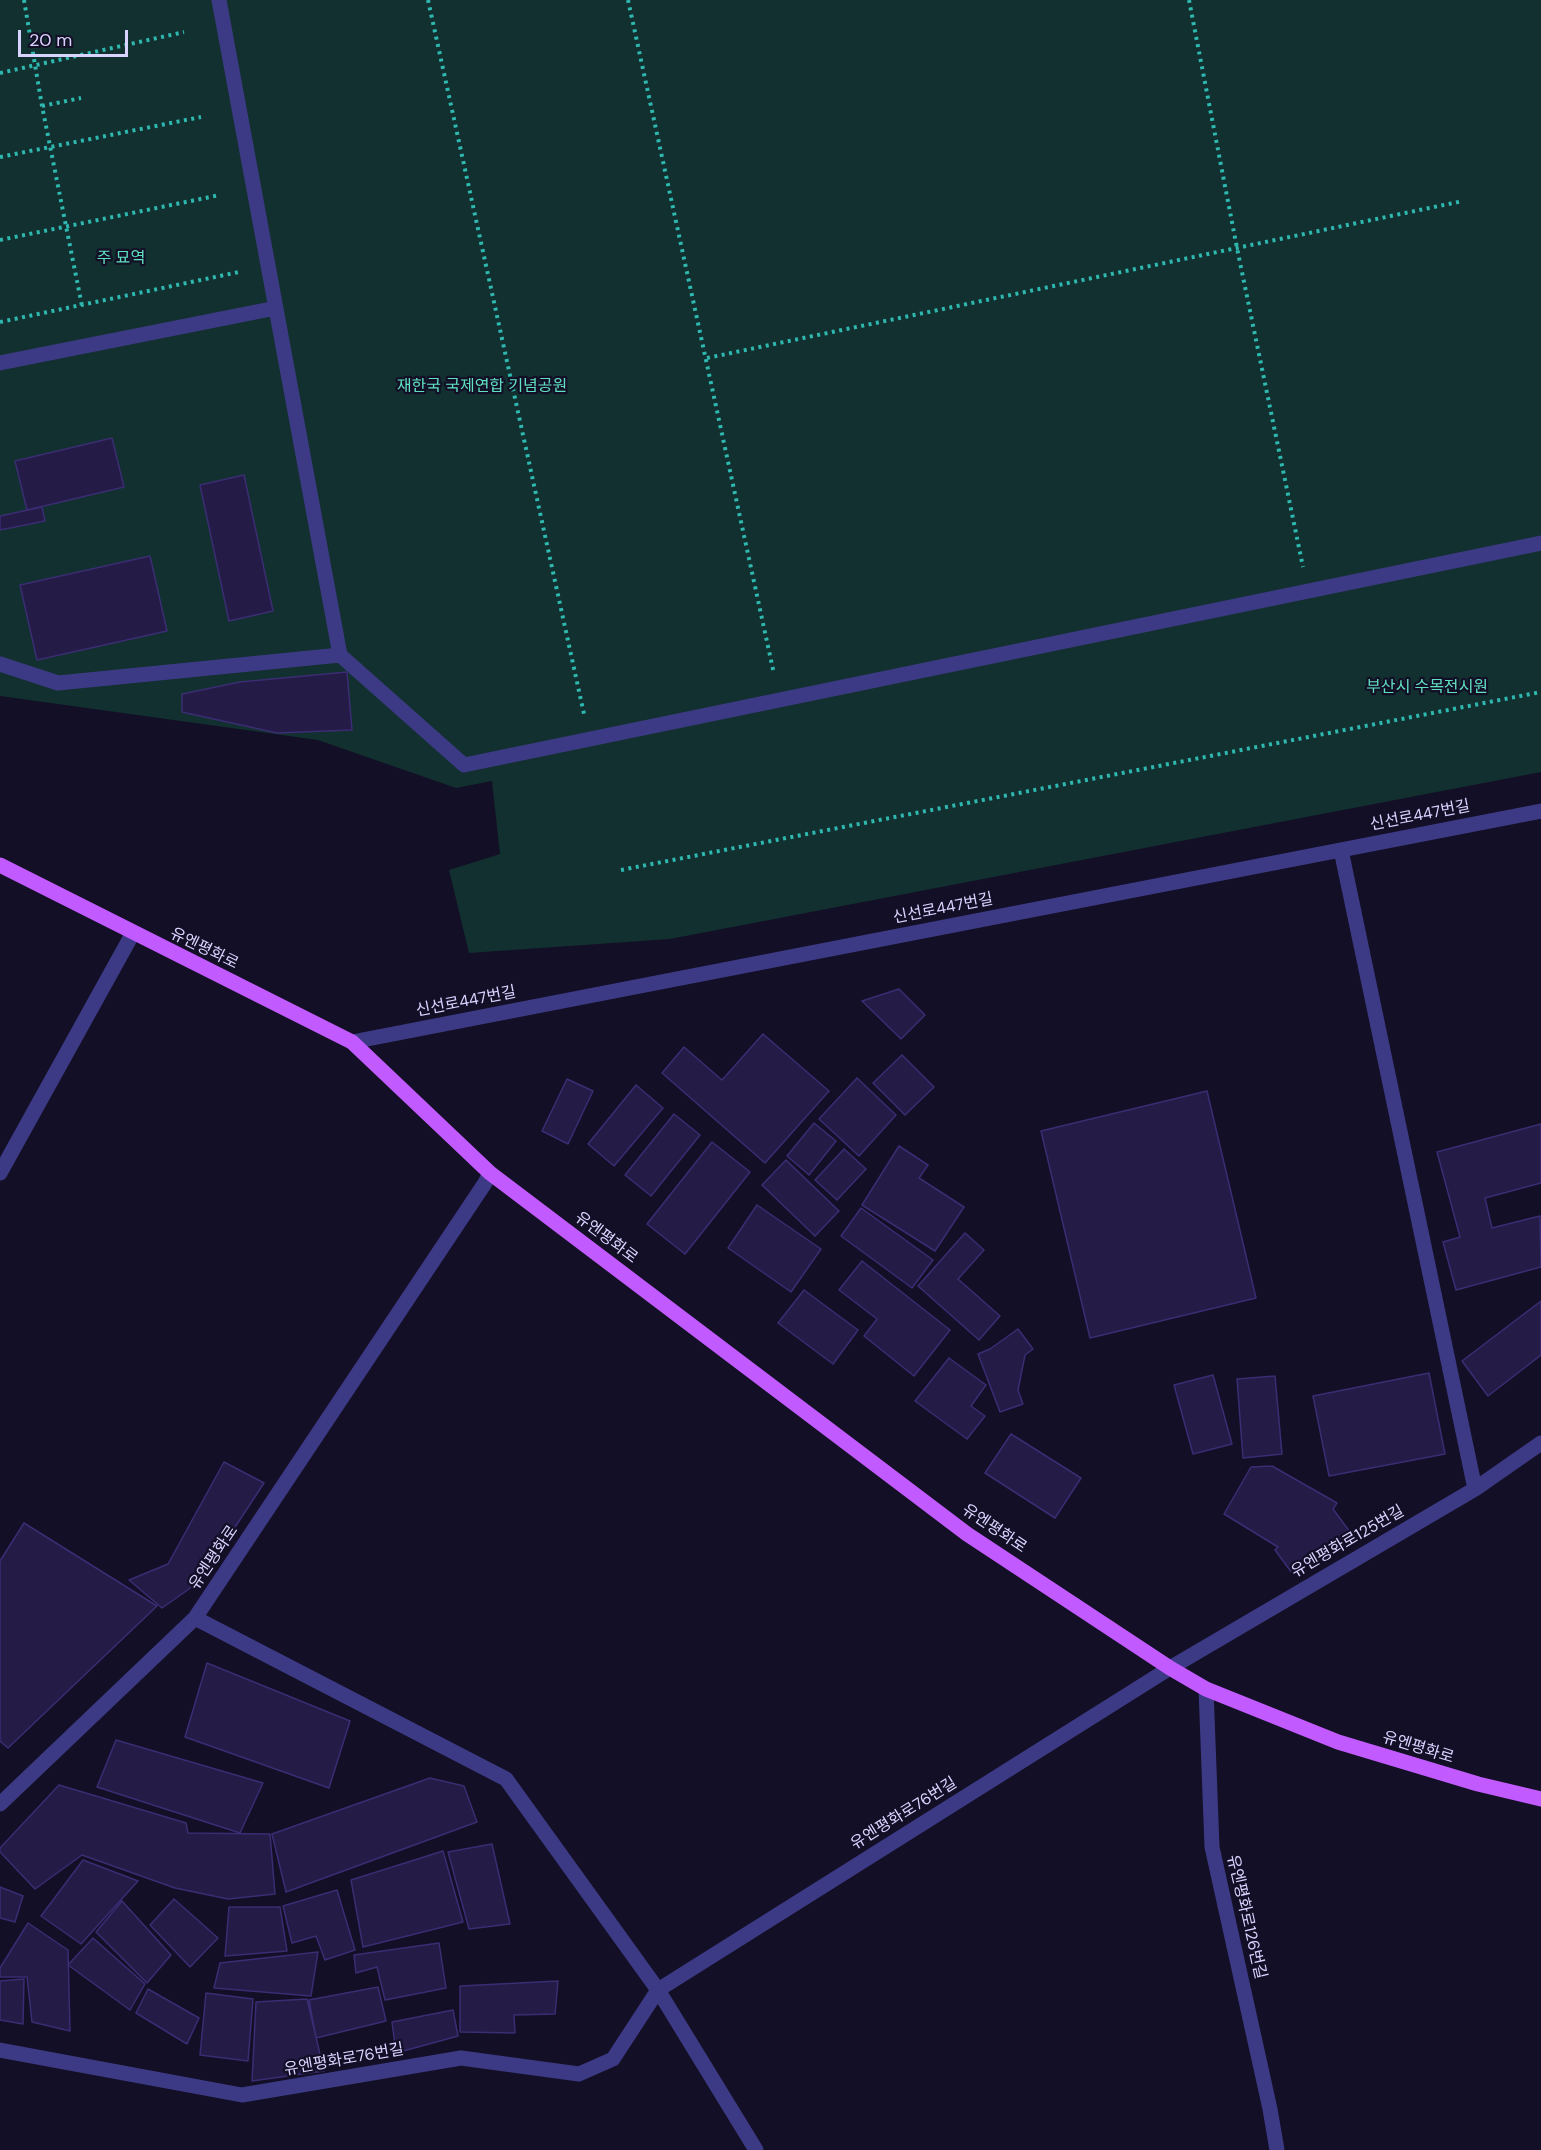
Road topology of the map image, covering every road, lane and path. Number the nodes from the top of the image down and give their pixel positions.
1 (24, 0) edge
2 (219, 0) edge
3 (428, 0) edge
4 (628, 0) edge
5 (1189, 0) edge
6 (184, 32) dead end
7 (35, 65) junction
8 (0, 73) edge
9 (81, 98) dead end
10 (42, 106) junction
11 (201, 117) dead end
12 (51, 147) junction
13 (0, 157) edge
14 (220, 195) dead end
15 (1463, 201) dead end
16 (68, 226) junction
17 (0, 240) edge
18 (1237, 248) junction
19 (239, 272) dead end
20 (82, 306) junction
21 (276, 308) junction
22 (0, 322) edge
23 (706, 358) junction
24 (0, 363) edge
25 (1541, 543) edge
26 (1308, 591) junction
27 (340, 655) junction
28 (0, 664) edge
29 (1541, 692) edge
30 (779, 700) junction
31 (590, 738) junction
32 (1541, 811) edge
33 (1341, 850) junction
34 (0, 865) edge
35 (621, 870) dead end
36 (132, 933) junction
37 (352, 1042) junction
38 (0, 1173) edge
39 (490, 1173) junction
40 (1541, 1443) edge
41 (1475, 1488) junction
42 (195, 1618) junction
43 (1170, 1668) junction
44 (1206, 1689) junction
45 (1541, 1799) edge
46 (0, 1803) edge
47 (658, 1990) junction
48 (0, 2050) edge
49 (756, 2150) edge
50 (1277, 2150) edge

1 - 7 path
2 - 21 street
3 - 31 path
4 - 23 path
5 - 18 path
6 - 7 path
7 - 8 path
7 - 10 path
9 - 10 path
10 - 12 path
11 - 12 path
12 - 13 path
12 - 16 path
14 - 16 path
15 - 18 path
16 - 17 path
16 - 20 path
18 - 23 path
18 - 26 path
19 - 20 path
20 - 22 path
21 - 24 street
21 - 27 street
23 - 30 path
25 - 26 street
26 - 30 street
27 - 28 street
27 - 31 street
29 - 35 path
30 - 31 street
32 - 33 street, 신선로447번길
33 - 37 street, 신선로447번길
33 - 41 street
34 - 36 main road, 유엔평화로
36 - 37 main road, 유엔평화로
36 - 38 street
37 - 39 main road, 유엔평화로
39 - 42 street, 유엔평화로
39 - 43 main road, 유엔평화로
40 - 41 street, 유엔평화로125번길
41 - 43 street, 유엔평화로125번길
42 - 46 street, 유엔평화로
42 - 47 street
43 - 44 main road, 유엔평화로
43 - 47 street, 유엔평화로76번길
44 - 45 main road, 유엔평화로
44 - 50 street, 유엔평화로126번길
47 - 48 street, 유엔평화로76번길
47 - 49 street

